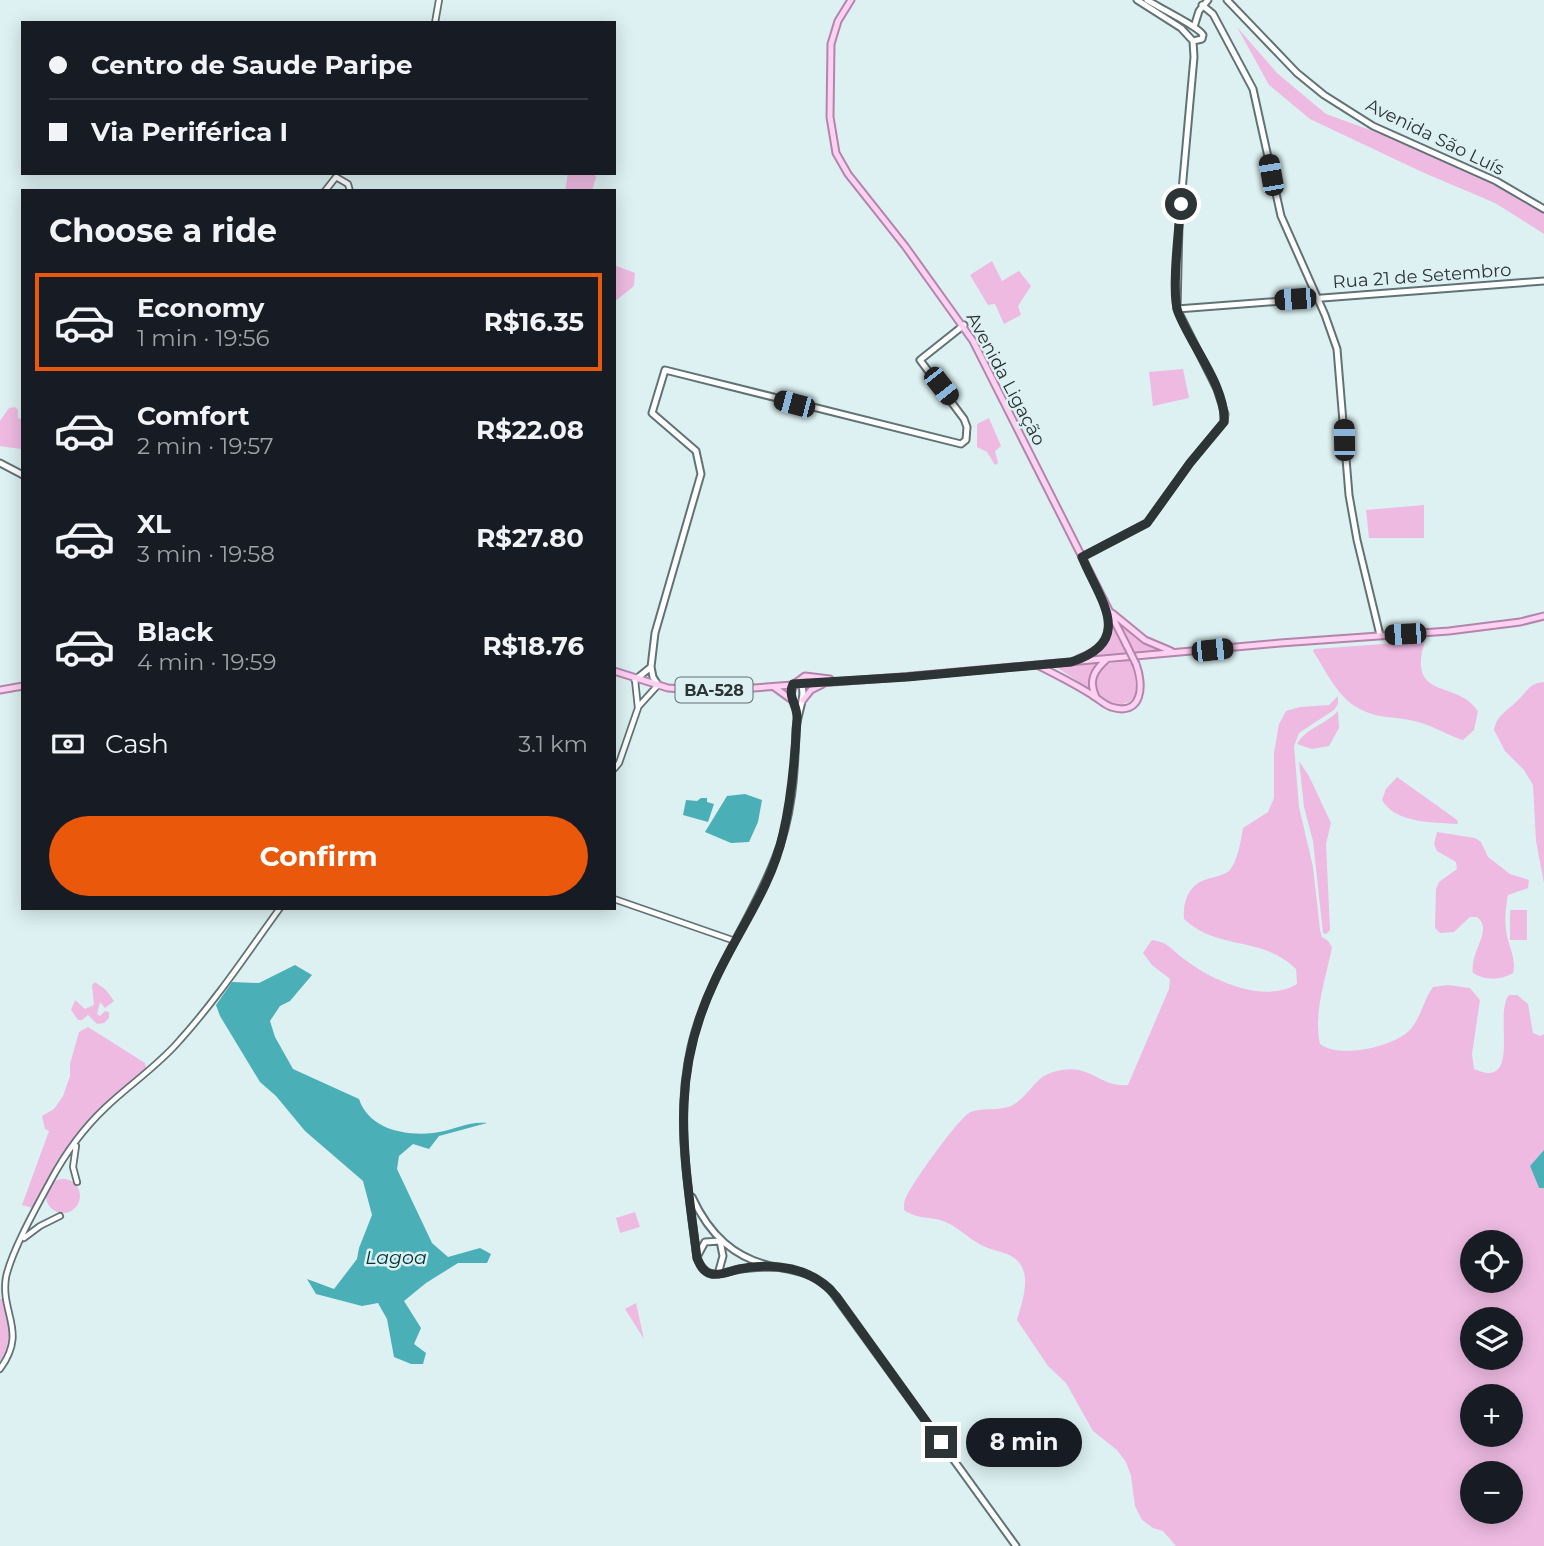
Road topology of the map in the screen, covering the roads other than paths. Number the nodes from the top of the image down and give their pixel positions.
1 (439, 0) edge
2 (851, 0) edge
3 (1137, 0) edge
4 (1147, 0) edge
5 (1208, 0) edge
6 (1227, 0) edge
7 (1202, 5) junction
8 (435, 21) edge
9 (1194, 27) junction
10 (1197, 41) junction
11 (326, 189) edge
12 (349, 189) edge
13 (1544, 209) edge
14 (1544, 281) edge
15 (1317, 298) junction
16 (1177, 309) junction
17 (964, 325) junction
18 (0, 463) edge
19 (21, 474) edge
20 (1082, 557) junction
21 (1108, 608) junction
22 (1544, 616) edge
23 (1380, 635) junction
24 (1159, 650) junction
25 (1107, 659) junction
26 (1071, 662) junction
27 (1036, 665) junction
28 (651, 667) junction
29 (616, 672) edge
30 (635, 680) junction
31 (840, 681) junction
32 (801, 683) junction
33 (793, 684) junction
34 (658, 685) junction
35 (21, 686) edge
36 (771, 686) junction
37 (635, 688) junction
38 (0, 690) edge
39 (653, 692) junction
40 (1096, 697) junction
41 (792, 700) junction
42 (803, 700) junction
43 (638, 708) junction
44 (797, 711) junction
45 (616, 767) edge
46 (616, 900) edge
47 (279, 910) edge
48 (735, 941) junction
49 (77, 1141) junction
50 (77, 1182) dead end
51 (688, 1187) junction
52 (60, 1216) dead end
53 (21, 1241) junction
54 (720, 1241) junction
55 (697, 1258) junction
56 (776, 1267) junction
57 (718, 1274) junction
58 (0, 1369) edge
59 (1016, 1546) edge

1 - 8 street
2 - 17 main road, Avenida Ligação
3 - 10 main road
4 - 9 main road
5 - 7 main road
6 - 13 main road, Avenida São Luís
7 - 9 main road
7 - 15 main road
9 - 10 main road
10 - 16 main road
11 - 12 street
14 - 15 main road, Rua 21 de Setembro
15 - 16 main road, Rua 21 de Setembro
15 - 23 main road
16 - 20 main road
17 - 20 main road, Avenida Ligação
17 - 28 main road
18 - 19 main road
20 - 21 main road, Avenida Ligação
21 - 24 main road
21 - 26 main road
21 - 40 main road, Avenida Ligação, bridge
22 - 23 main road
23 - 24 main road
24 - 25 main road, BA-528
25 - 26 main road, BA-528
25 - 40 main road
26 - 27 main road, BA-528
27 - 31 main road, BA-528
27 - 40 main road, Avenida Ligação
28 - 30 main road
28 - 34 main road
29 - 30 main road, BA-528
30 - 34 main road, BA-528
30 - 37 street
31 - 32 main road, BA-528
31 - 33 main road
31 - 42 main road
32 - 33 main road, BA-528
32 - 42 main road
33 - 36 main road, BA-528
33 - 41 main road
34 - 36 main road, BA-528
34 - 39 street
35 - 38 main road
36 - 41 main road
37 - 39 street
37 - 43 street
39 - 43 street
41 - 44 main road
42 - 44 main road
43 - 45 street
44 - 48 main road
46 - 48 street
47 - 49 street
48 - 51 main road
49 - 50 street
49 - 53 street
51 - 54 main road
51 - 55 main road
52 - 53 street
53 - 58 street
54 - 55 main road
54 - 56 main road
54 - 57 main road
55 - 57 main road
56 - 57 main road
56 - 59 main road

